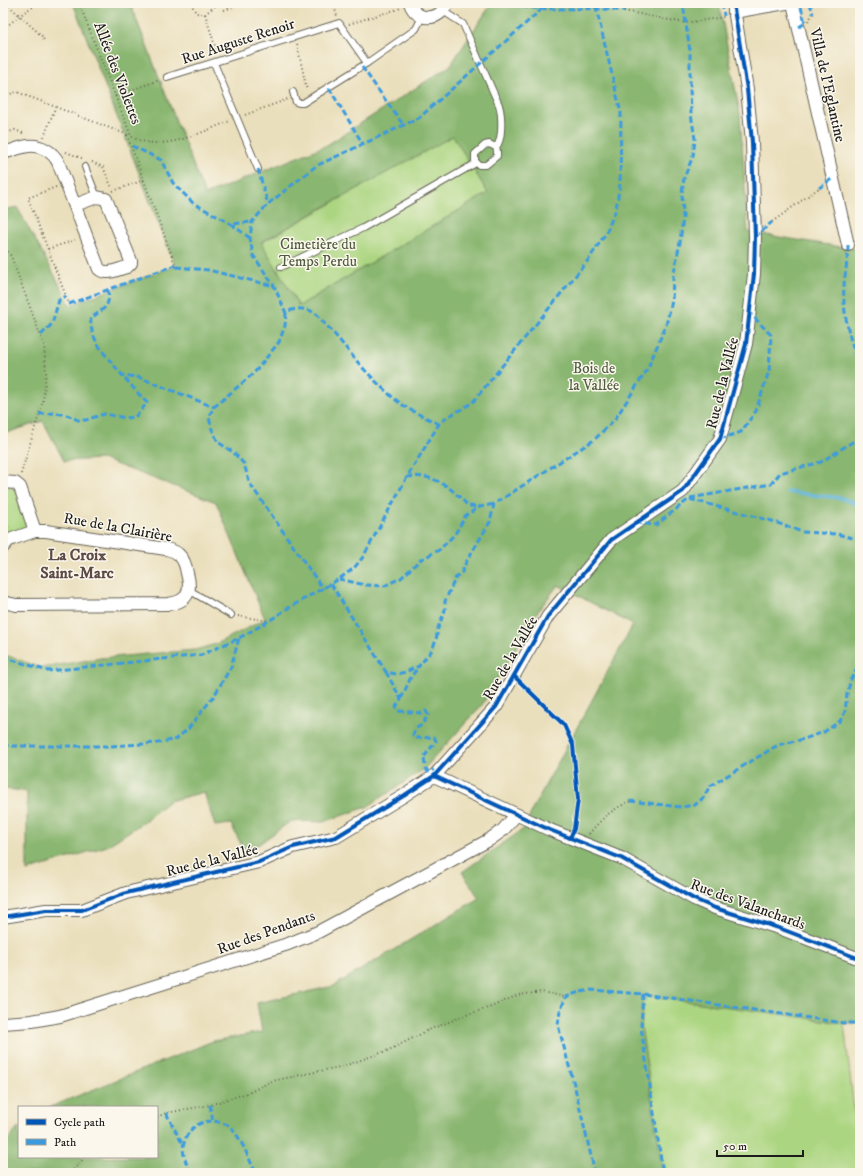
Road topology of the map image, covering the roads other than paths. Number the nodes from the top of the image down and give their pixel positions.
1 (786, 3) edge
2 (793, 3) edge
3 (410, 5) edge
4 (445, 7) edge
5 (730, 11) edge
6 (422, 17) junction
7 (217, 62) junction
8 (367, 63) junction
9 (167, 77) road end
10 (293, 95) road end
11 (496, 147) junction
12 (3, 154) edge
13 (476, 163) junction
14 (85, 167) dead end
15 (258, 170) dead end
16 (101, 197) junction
17 (75, 205) junction
18 (848, 245) dead end
19 (281, 266) dead end
20 (3, 482) edge
21 (35, 531) junction
22 (7, 543) edge
23 (189, 590) junction
24 (3, 602) edge
25 (231, 615) road end
26 (434, 776) junction
27 (516, 815) junction
28 (3, 917) edge
29 (860, 959) edge
30 (3, 1024) edge

1 - 5 street
2 - 18 street, Villa de l'Eglantine
3 - 6 street
4 - 6 street
4 - 11 lane
5 - 26 street, Rue de la Vallée
6 - 8 lane
7 - 8 lane, Rue Auguste Renoir
7 - 9 lane, Rue Auguste Renoir
7 - 15 lane
8 - 10 lane
11 - 13 lane
11 - 13 lane
12 - 17 street
13 - 19 lane
14 - 16 lane
16 - 17 street
16 - 17 street
20 - 21 street
21 - 22 street, Rue de la Clairière
21 - 23 street, Rue de la Clairière
23 - 24 street
23 - 25 lane
26 - 27 street, Rue des Valanchards
26 - 28 street, Rue de la Vallée
27 - 29 street, Rue des Valanchards
27 - 30 street, Rue des Pendants

